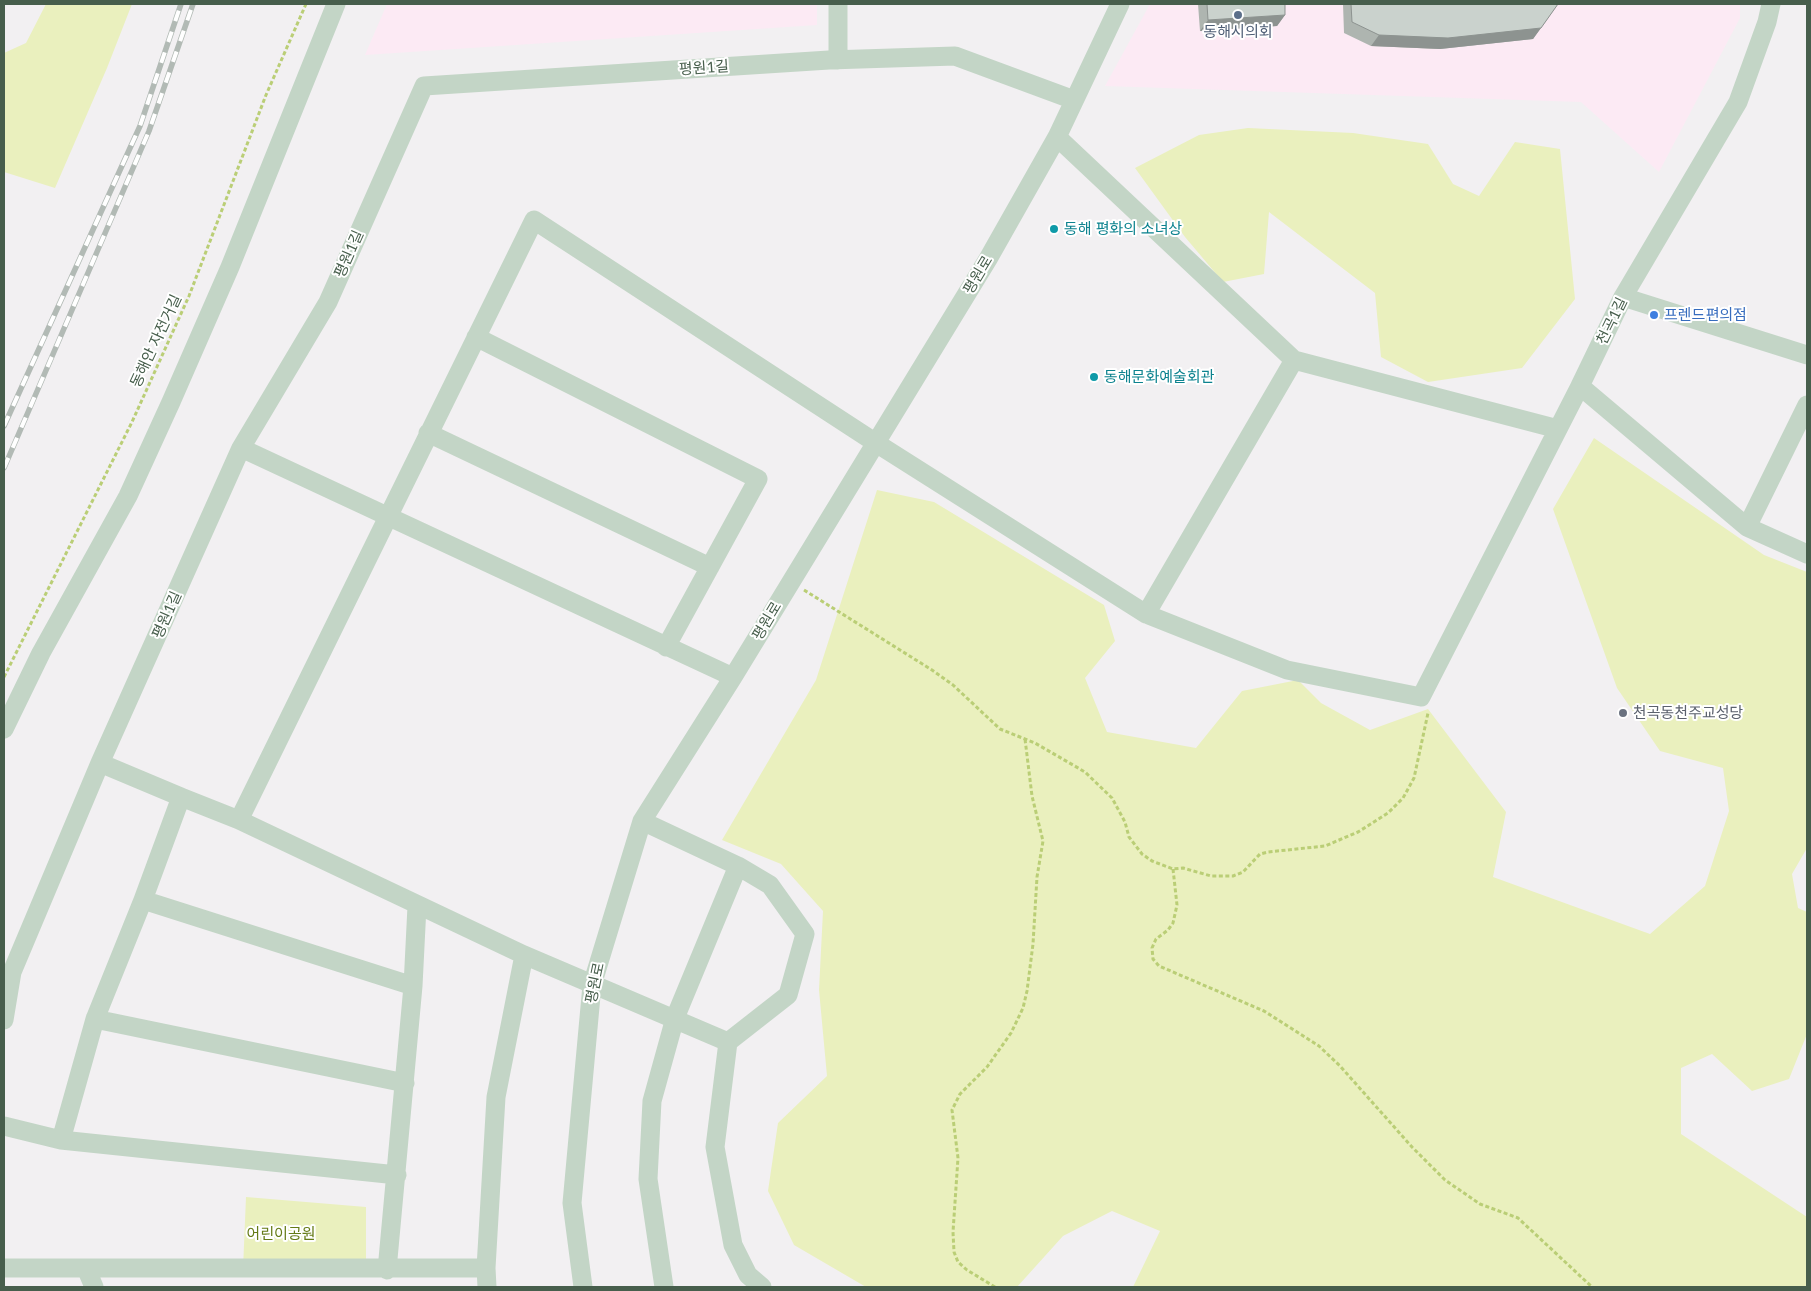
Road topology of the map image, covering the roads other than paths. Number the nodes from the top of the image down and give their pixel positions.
1 (336, 4) edge
2 (838, 4) edge
3 (1120, 4) edge
4 (1771, 4) edge
5 (838, 60) junction
6 (1074, 100) junction
7 (1057, 137) junction
8 (1623, 297) junction
9 (476, 337) junction
10 (1807, 355) edge
11 (1294, 360) junction
12 (1580, 386) junction
13 (1807, 405) edge
14 (1558, 429) junction
15 (428, 433) junction
16 (876, 443) junction
17 (241, 448) junction
18 (387, 516) junction
19 (1747, 527) junction
20 (1807, 554) edge
21 (710, 567) junction
22 (1146, 614) junction
23 (666, 647) junction
24 (733, 677) junction
25 (4, 729) edge
26 (100, 763) junction
27 (181, 797) junction
28 (239, 820) junction
29 (642, 821) junction
30 (738, 866) junction
31 (143, 900) junction
32 (417, 906) junction
33 (524, 955) junction
34 (592, 984) junction
35 (413, 986) junction
36 (676, 1018) junction
37 (4, 1020) edge
38 (95, 1020) junction
39 (728, 1042) junction
40 (405, 1083) junction
41 (4, 1126) edge
42 (61, 1140) junction
43 (397, 1175) junction
44 (4, 1268) edge
45 (86, 1268) junction
46 (486, 1268) junction
47 (387, 1270) junction
48 (94, 1287) edge
49 (487, 1287) edge
50 (583, 1287) edge
51 (664, 1287) edge
52 (762, 1287) edge

1 - 25 street
2 - 5 street
3 - 6 street, 평원로
4 - 8 street, 천곡1길
5 - 6 street, 평원1길
5 - 17 street, 평원1길
6 - 7 street, 평원로
7 - 11 street
7 - 16 street, 평원로
8 - 10 street
8 - 12 street, 천곡1길
9 - 15 street
9 - 16 street
9 - 21 street
11 - 14 street
11 - 22 street
12 - 14 street, 천곡1길
12 - 19 street
13 - 19 street
14 - 22 street, 천곡1길
15 - 18 street
15 - 21 street
16 - 22 street
16 - 24 street, 평원로
17 - 18 street
17 - 26 street, 평원1길
18 - 23 street
18 - 28 street
19 - 20 street
21 - 23 street
23 - 24 street
24 - 29 street, 평원로
26 - 27 street
26 - 37 street, 평원1길
27 - 28 street
27 - 31 street
28 - 32 street
29 - 30 street
29 - 34 street, 평원로
30 - 36 street
30 - 39 street
31 - 35 street
31 - 38 street
32 - 33 street
32 - 35 street
33 - 34 street
33 - 46 street
34 - 36 street
34 - 50 street, 평원로
35 - 40 street
36 - 39 street
36 - 51 street
38 - 40 street
38 - 42 street
39 - 52 street
40 - 43 street
41 - 42 street
42 - 43 street
43 - 47 street
44 - 45 street
45 - 47 street
45 - 48 street
46 - 47 street
46 - 49 street

